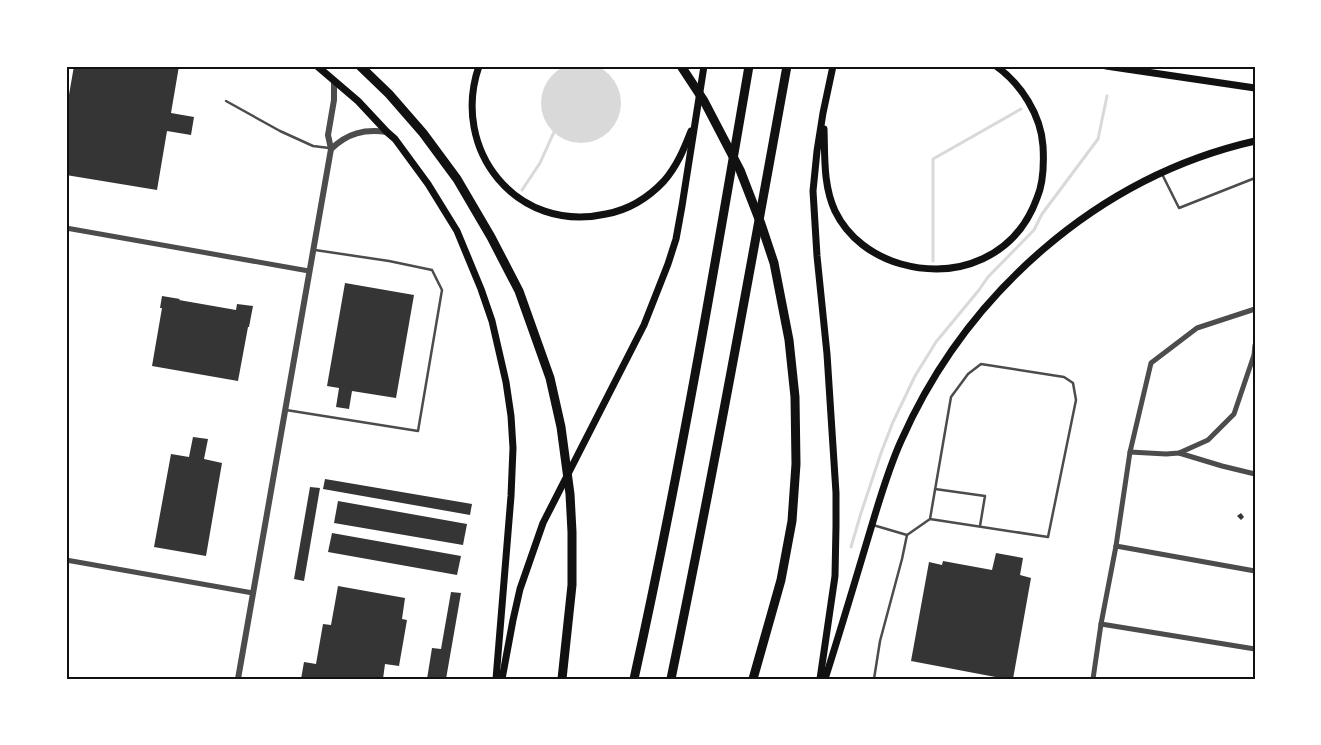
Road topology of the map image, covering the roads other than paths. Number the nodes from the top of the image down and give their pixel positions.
1 (317, 66) edge
2 (360, 66) edge
3 (479, 66) edge
4 (681, 66) edge
5 (704, 66) edge
6 (749, 66) edge
7 (787, 66) edge
8 (996, 66) edge
9 (1106, 66) edge
10 (833, 68) edge
11 (334, 81) junction
12 (1255, 88) edge
13 (226, 100) dead end
14 (823, 113) junction
15 (696, 119) junction
16 (386, 132) junction
17 (1255, 142) edge
18 (331, 149) junction
19 (1161, 173) junction
20 (1255, 178) edge
21 (66, 228) edge
22 (312, 250) junction
23 (309, 271) junction
24 (1255, 309) edge
25 (1255, 345) edge
26 (1254, 355) edge
27 (285, 410) junction
28 (1130, 452) junction
29 (1179, 453) junction
30 (1255, 474) edge
31 (935, 489) junction
32 (930, 519) junction
33 (872, 525) junction
34 (980, 526) junction
35 (907, 535) junction
36 (1116, 546) junction
37 (66, 560) edge
38 (1255, 571) edge
39 (253, 593) junction
40 (1101, 624) junction
41 (1255, 650) edge
42 (238, 679) edge
43 (496, 679) edge
44 (502, 679) edge
45 (562, 679) edge
46 (634, 679) edge
47 (670, 679) edge
48 (753, 679) edge
49 (820, 679) edge
50 (825, 679) edge
51 (874, 679) edge
52 (1093, 679) edge

1 - 11 main road
2 - 45 highway
3 - 15 main road
4 - 48 highway
5 - 15 main road
6 - 46 highway
7 - 47 highway
8 - 14 main road
9 - 12 main road
10 - 14 main road
11 - 16 main road
11 - 18 street
13 - 18 lane
14 - 49 main road
15 - 44 main road
16 - 18 street
16 - 43 main road
17 - 19 main road
18 - 22 street
19 - 20 lane
19 - 33 main road
21 - 23 street
22 - 23 street
22 - 27 lane
23 - 27 street
24 - 28 street
25 - 26 street
26 - 29 street
27 - 39 street
28 - 29 street
28 - 36 street
29 - 30 street
31 - 32 lane
31 - 34 lane
31 - 34 lane
32 - 34 lane
32 - 35 lane
33 - 35 lane
33 - 50 main road
35 - 51 lane
36 - 38 street
36 - 40 street
37 - 39 street
39 - 42 street
40 - 41 street
40 - 52 street

